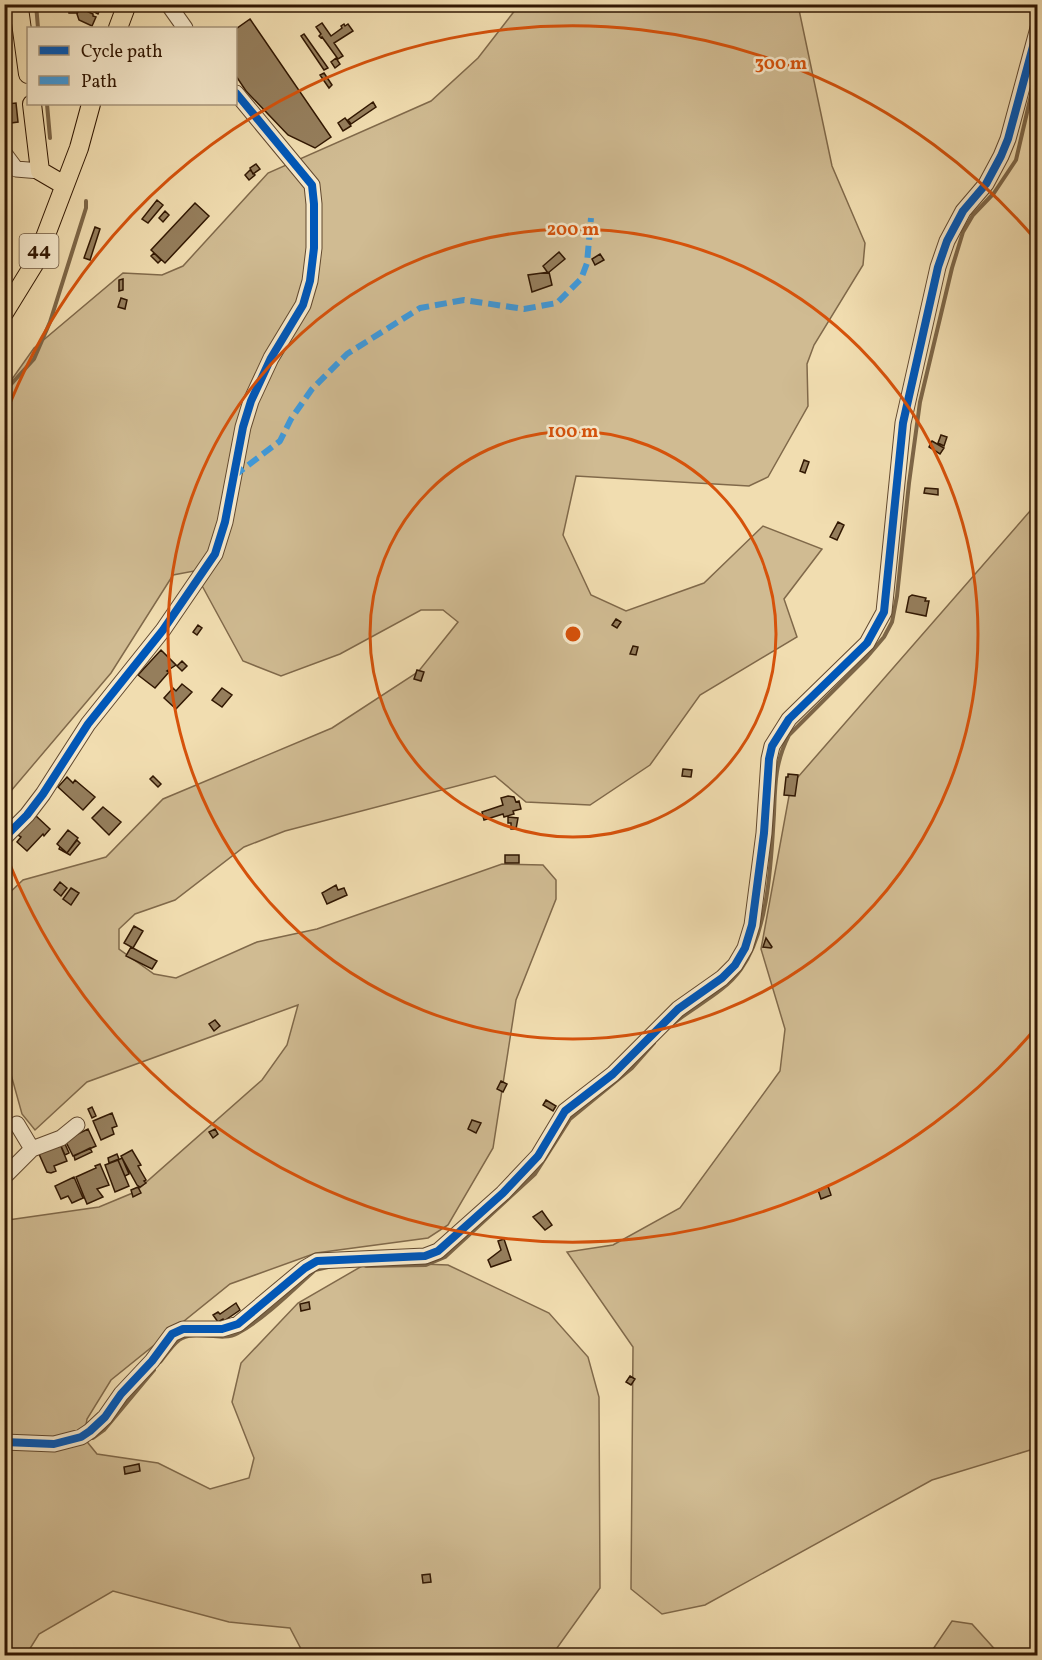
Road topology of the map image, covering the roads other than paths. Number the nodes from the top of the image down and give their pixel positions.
1 (127, 4) edge
2 (168, 4) edge
3 (18, 6) edge
4 (118, 27) edge
5 (184, 27) edge
6 (1038, 28) edge
7 (27, 67) edge
8 (237, 94) edge
9 (32, 105) edge
10 (91, 105) edge
11 (4, 153) edge
12 (40, 171) junction
13 (64, 185) junction
14 (4, 313) edge
15 (4, 838) edge
16 (17, 1124) dead end
17 (77, 1125) dead end
18 (32, 1149) junction
19 (4, 1177) edge
20 (4, 1442) edge

1 - 4 main road
2 - 5 street
3 - 7 main road
6 - 20 street
8 - 15 street
9 - 12 main road
10 - 13 main road, 44
11 - 12 street
12 - 13 main road
13 - 14 main road, 44
16 - 18 street
17 - 18 street
18 - 19 street

